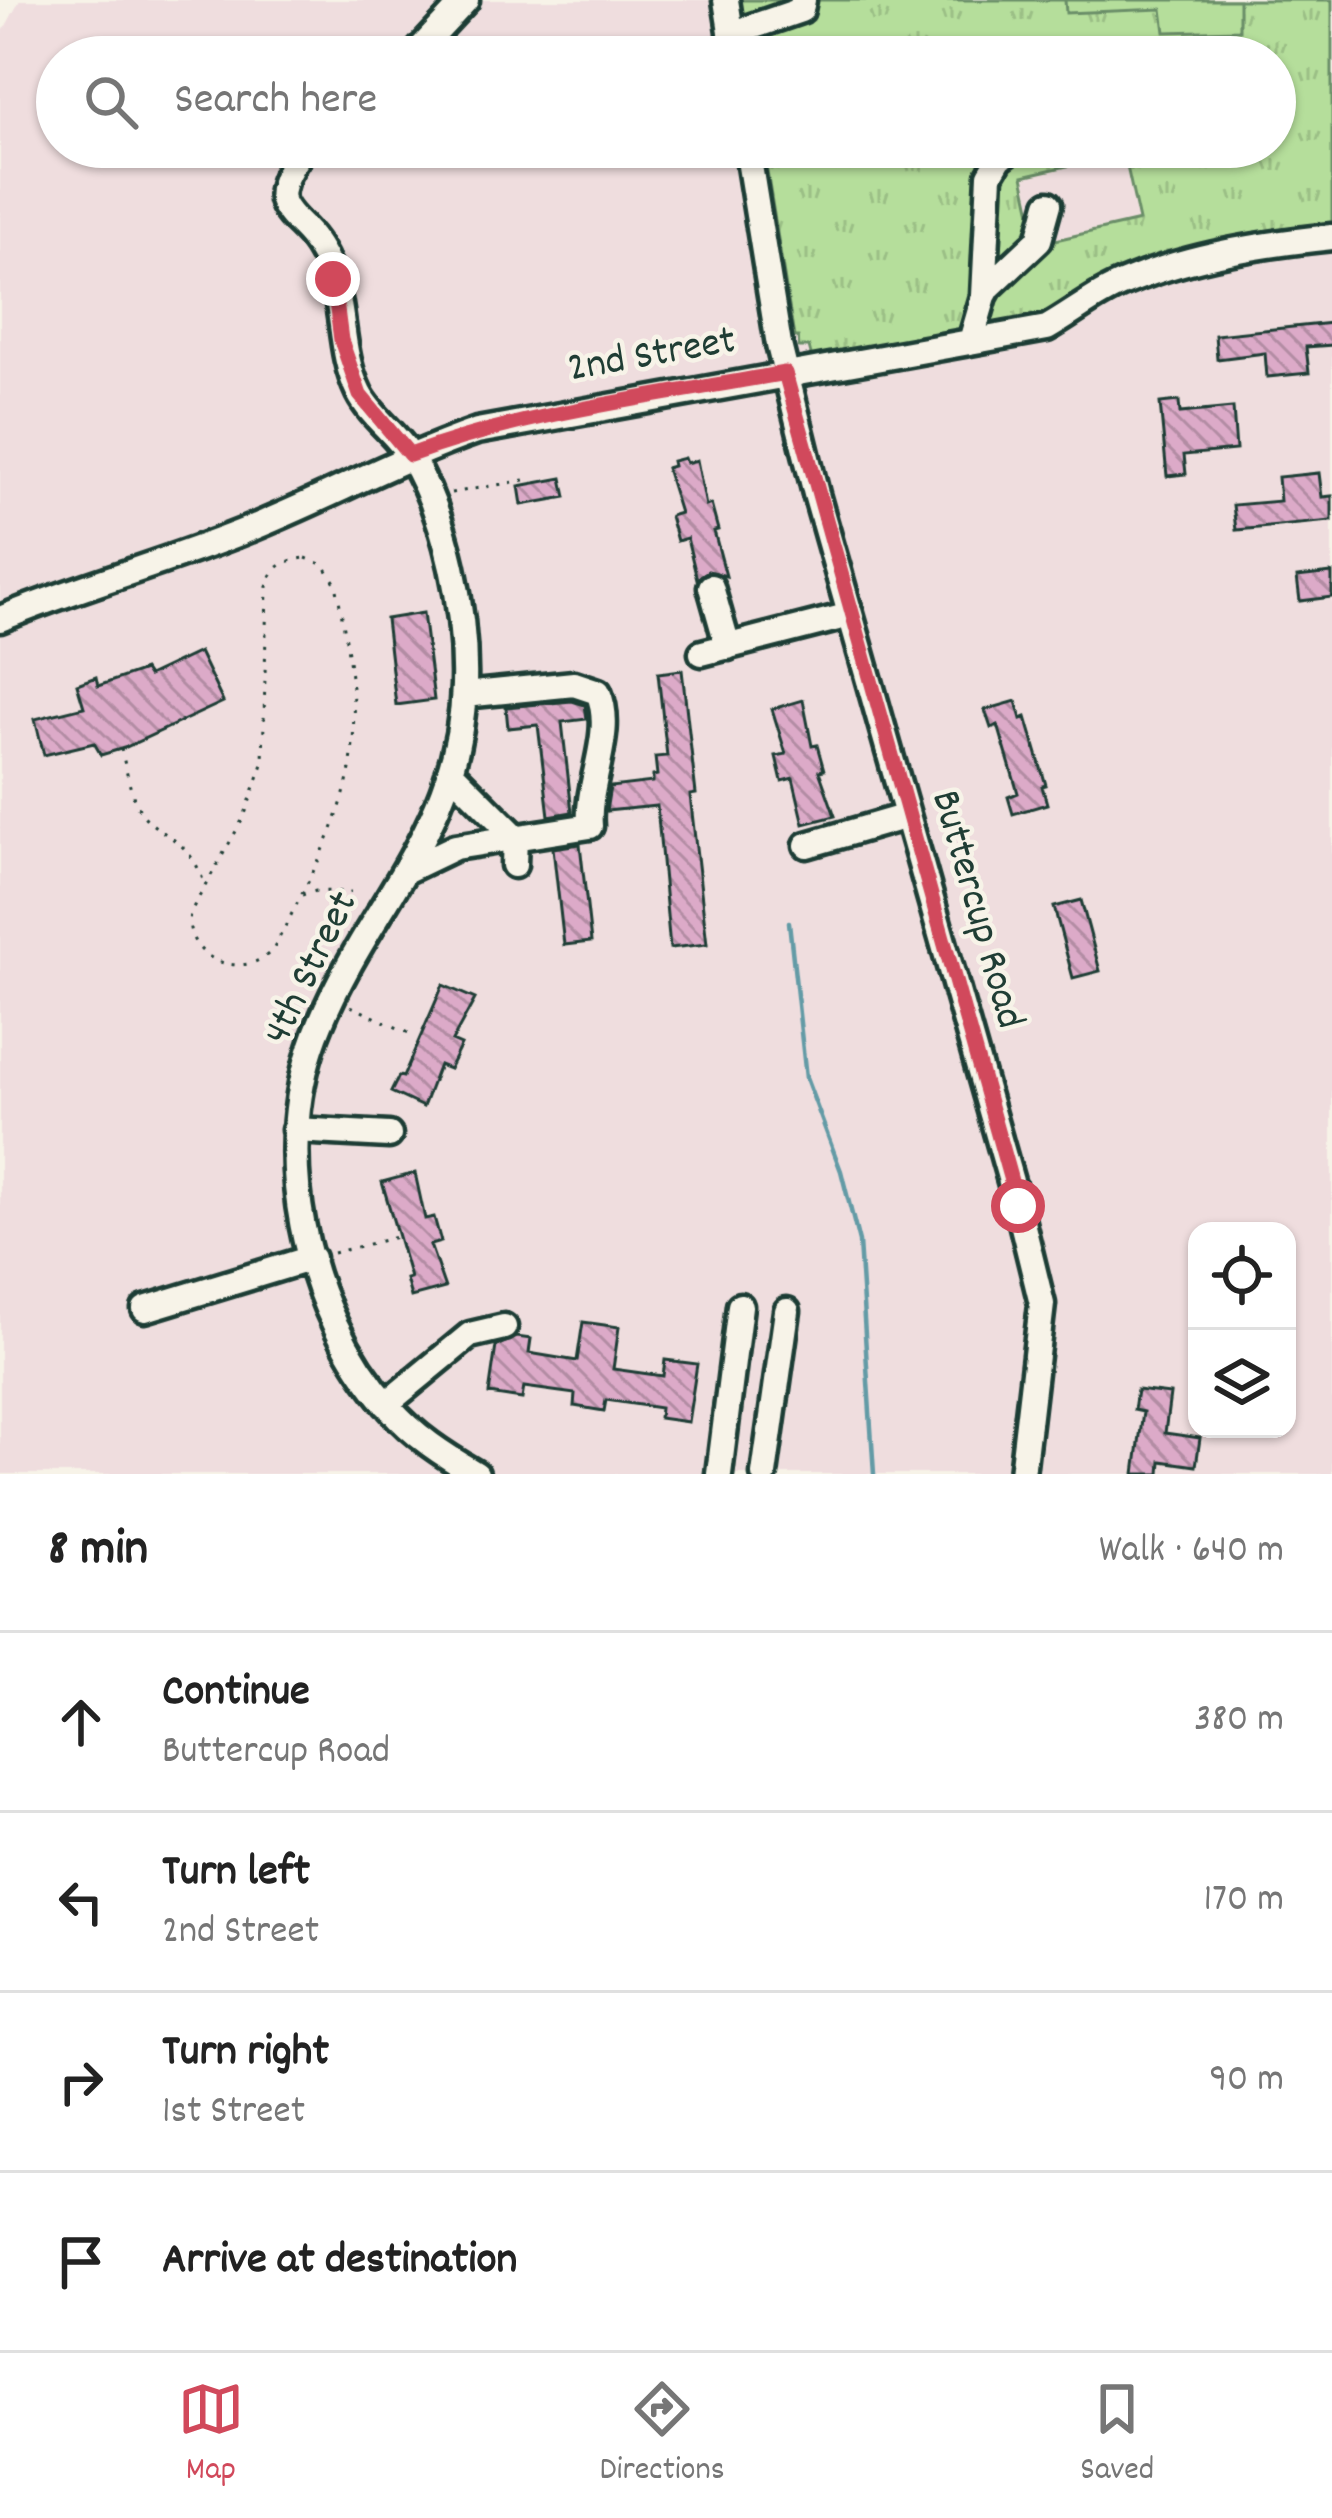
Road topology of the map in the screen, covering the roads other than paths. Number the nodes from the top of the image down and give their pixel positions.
1 (466, 0) edge
2 (726, 0) edge
3 (803, 0) edge
4 (433, 36) edge
5 (732, 36) edge
6 (750, 36) edge
7 (291, 168) edge
8 (751, 168) edge
9 (994, 168) edge
10 (1048, 204) dead end
11 (1332, 238) edge
12 (984, 296) junction
13 (971, 341) junction
14 (785, 373) junction
15 (410, 455) junction
16 (711, 587) dead end
17 (850, 615) junction
18 (0, 619) edge
19 (728, 646) junction
20 (702, 653) dead end
21 (464, 695) junction
22 (453, 774) junction
23 (907, 815) junction
24 (515, 836) junction
25 (807, 845) dead end
26 (514, 866) dead end
27 (407, 870) junction
28 (295, 1130) junction
29 (389, 1135) dead end
30 (312, 1258) junction
31 (740, 1306) dead end
32 (145, 1310) dead end
33 (787, 1311) dead end
34 (504, 1327) dead end
35 (386, 1404) junction
36 (476, 1474) edge
37 (719, 1474) edge
38 (764, 1474) edge
39 (1022, 1474) edge

1 - 4 street
2 - 5 street
3 - 6 street
7 - 15 street, 4th Street
8 - 14 street, Buttercup Road
9 - 12 street
10 - 12 street
11 - 13 street, 2nd Street
12 - 13 street
13 - 14 street, 2nd Street
14 - 15 street, 2nd Street
14 - 17 street, Buttercup Road
15 - 18 street, 2nd Street
15 - 21 street, 4th Street
16 - 19 street
17 - 19 street
17 - 23 street, Buttercup Road
19 - 20 street
21 - 22 street, 4th Street
21 - 24 street
22 - 24 street
22 - 27 street, 4th Street
23 - 25 street
23 - 39 street, Buttercup Road
24 - 26 street
24 - 27 street
27 - 28 street, 4th Street
28 - 29 street
28 - 30 street, 4th Street
30 - 32 street
30 - 35 street, 4th Street
31 - 37 street
33 - 38 street
34 - 35 street
35 - 36 street, 4th Street

